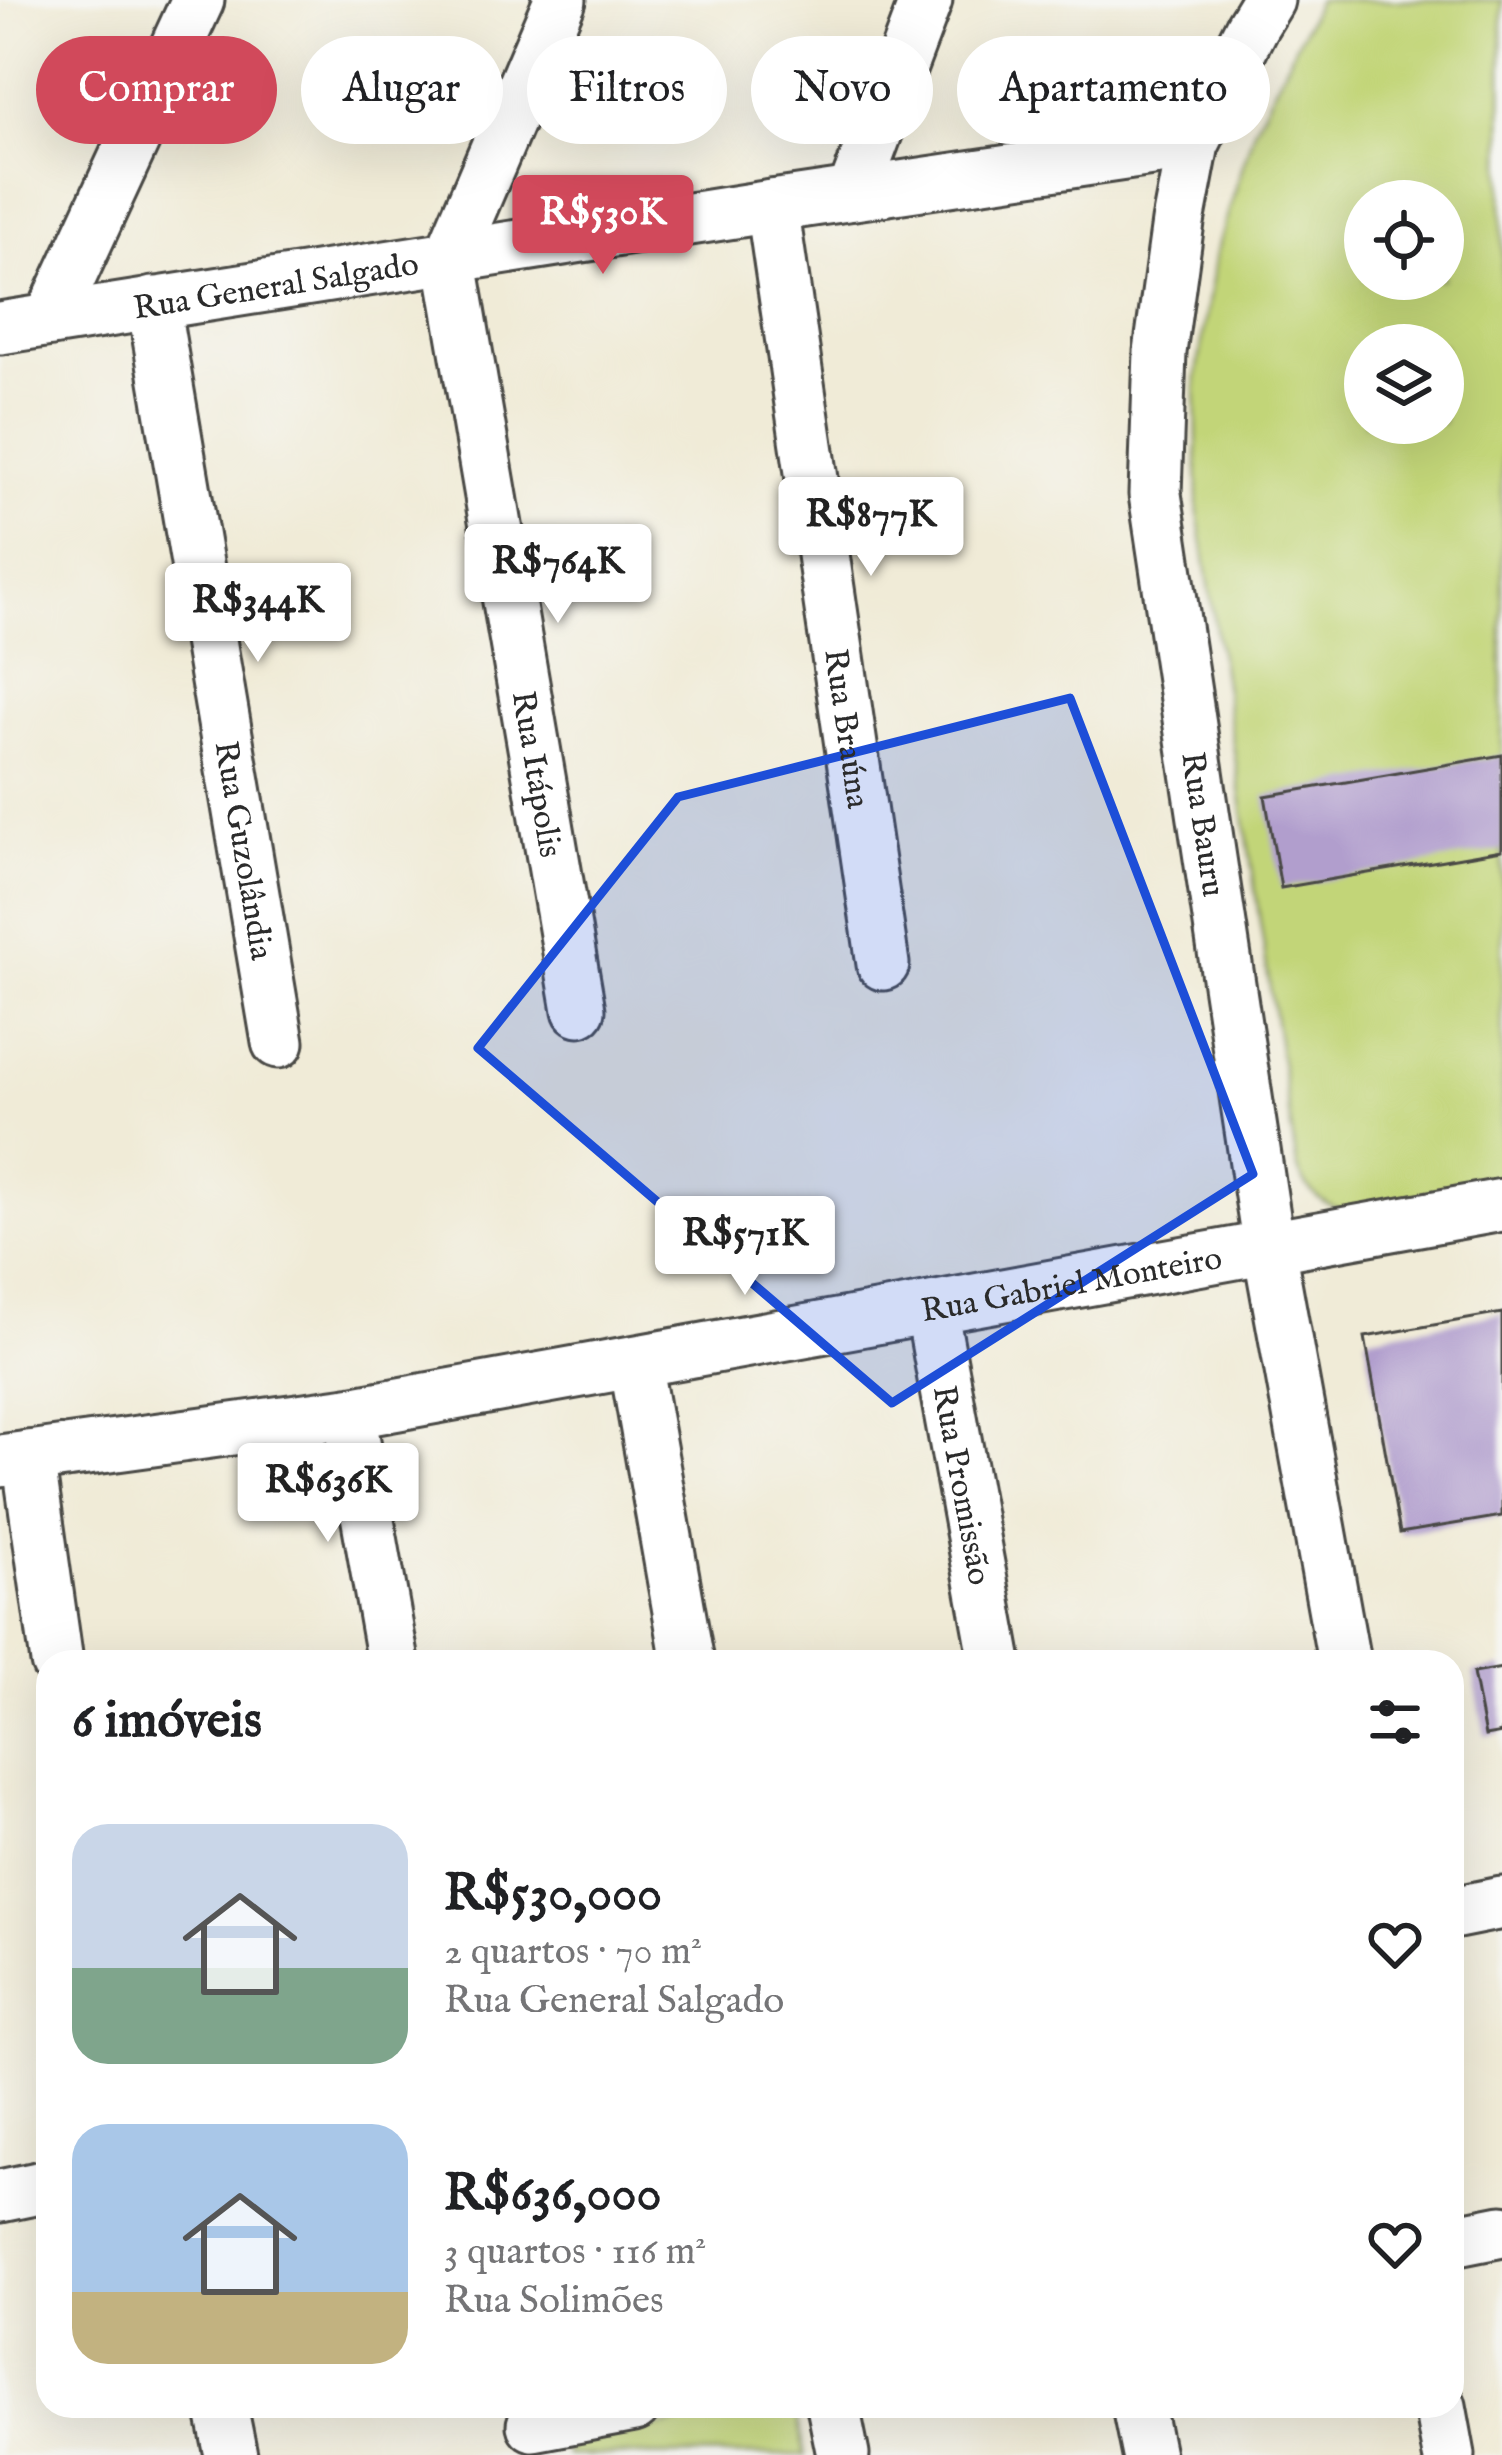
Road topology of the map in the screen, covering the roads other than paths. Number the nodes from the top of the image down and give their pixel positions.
1 (198, 0) edge
2 (560, 0) edge
3 (926, 0) edge
4 (1268, 0) edge
5 (1247, 36) edge
6 (1193, 144) joint
7 (853, 194) junction
8 (772, 206) junction
9 (450, 257) junction
10 (153, 303) junction
11 (50, 320) junction
12 (0, 328) edge
13 (884, 964) dead end
14 (579, 1010) dead end
15 (278, 1042) dead end
16 (1502, 1205) edge
17 (1269, 1249) junction
18 (932, 1308) junction
19 (635, 1362) junction
20 (349, 1413) junction
21 (14, 1459) edge
22 (54, 1650) edge
23 (391, 1650) edge
24 (686, 1650) edge
25 (994, 1650) edge
26 (1342, 1650) edge
27 (1502, 1903) edge
28 (1464, 1911) edge
29 (36, 2188) edge
30 (0, 2196) edge
31 (1502, 2231) edge
32 (1464, 2239) edge
33 (223, 2418) edge
34 (581, 2418) edge
35 (835, 2418) edge
36 (1140, 2418) edge
37 (1442, 2418) edge
38 (533, 2429) edge
39 (231, 2455) edge
40 (843, 2455) edge
41 (1148, 2455) edge
42 (1449, 2455) edge

1 - 11 street
2 - 9 street
3 - 7 street
4 - 5 street, Rua Bauru
6 - 7 street, Rua General Salgado
6 - 17 street, Rua Bauru
7 - 8 street, Rua General Salgado
8 - 9 street, Rua General Salgado
8 - 13 street, Rua Braúna
9 - 10 street, Rua General Salgado
9 - 14 street, Rua Itápolis
10 - 11 street, Rua General Salgado
10 - 15 street, Rua Guzolândia
11 - 12 street, Rua General Salgado
16 - 17 street, Rua Gabriel Monteiro
17 - 18 street, Rua Gabriel Monteiro
17 - 26 street, Rua Bauru
18 - 19 street, Rua Gabriel Monteiro
18 - 25 street, Rua Promissão
19 - 20 street, Rua Gabriel Monteiro
19 - 24 street
20 - 21 street, Rua Gabriel Monteiro
20 - 23 street
21 - 22 street
27 - 28 street
29 - 30 street
31 - 32 street
33 - 39 street
34 - 38 street
35 - 40 street
36 - 41 street
37 - 42 street

